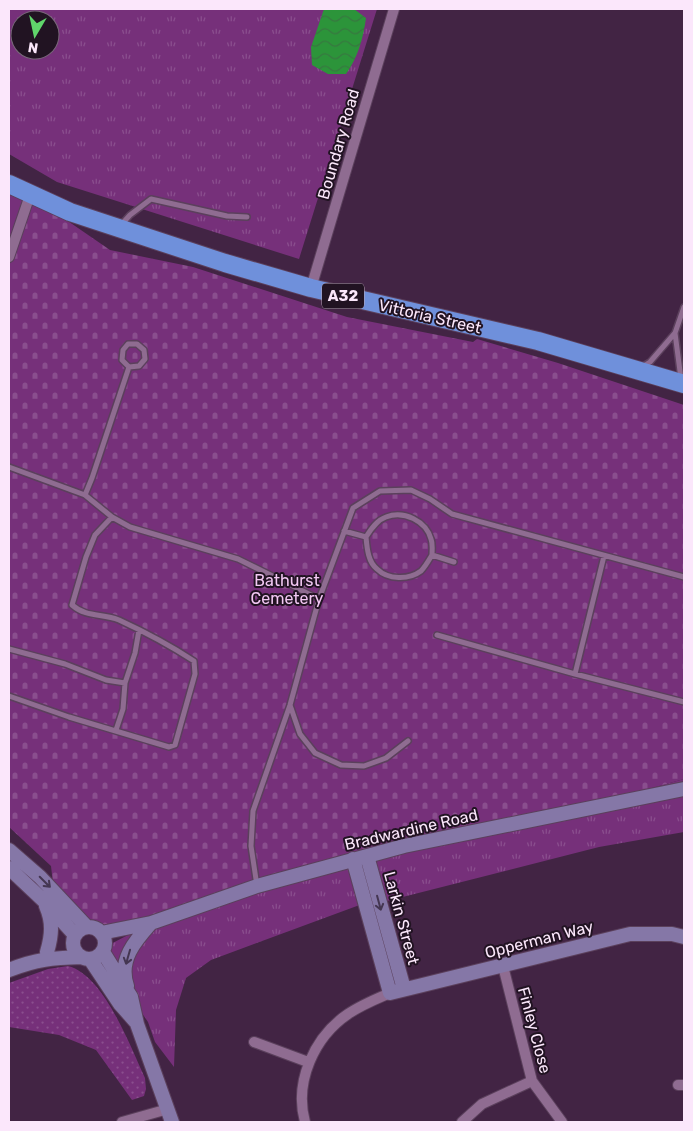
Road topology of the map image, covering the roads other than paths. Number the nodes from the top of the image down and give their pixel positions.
1 (394, 9) edge
2 (9, 184) edge
3 (30, 195) junction
4 (247, 217) dead end
5 (117, 229) junction
6 (9, 257) edge
7 (311, 288) junction
8 (684, 307) edge
9 (675, 333) junction
10 (129, 367) junction
11 (637, 370) junction
12 (683, 384) edge
13 (9, 467) edge
14 (84, 495) junction
15 (112, 517) junction
16 (344, 531) junction
17 (366, 537) junction
18 (432, 555) junction
19 (604, 556) junction
20 (454, 562) dead end
21 (684, 576) edge
22 (319, 599) junction
23 (139, 630) junction
24 (437, 634) dead end
25 (9, 649) edge
26 (575, 674) junction
27 (126, 683) junction
28 (9, 696) edge
29 (684, 702) edge
30 (290, 705) junction
31 (116, 730) junction
32 (408, 740) dead end
33 (684, 789) edge
34 (9, 850) edge
35 (367, 856) junction
36 (353, 859) junction
37 (9, 868) edge
38 (257, 886) junction
39 (44, 901) junction
40 (151, 923) junction
41 (79, 934) junction
42 (684, 937) edge
43 (103, 944) junction
44 (47, 952) junction
45 (86, 958) junction
46 (34, 961) junction
47 (503, 966) junction
48 (9, 970) edge
49 (404, 989) junction
50 (390, 993) junction
51 (131, 997) junction
52 (137, 1024) junction
53 (254, 1042) dead end
54 (308, 1062) junction
55 (532, 1081) junction
56 (170, 1116) edge
57 (122, 1122) edge
58 (305, 1122) edge
59 (462, 1122) edge
60 (562, 1122) edge

1 - 7 street, Boundary Road
2 - 3 highway, Vittoria Street / A32
3 - 5 highway, Vittoria Street / A32
3 - 6 street
4 - 5 lane
5 - 7 highway, Vittoria Street / A32
7 - 11 highway, Vittoria Street / A32
8 - 9 lane
9 - 11 lane
9 - 12 lane
10 - 10 lane
10 - 14 lane
11 - 12 highway, Vittoria Street / A32
13 - 14 lane
14 - 15 lane
15 - 22 lane
15 - 23 lane
16 - 17 lane
16 - 19 lane
16 - 22 lane
17 - 18 lane
17 - 18 lane
18 - 20 lane
19 - 21 lane
19 - 26 lane
22 - 30 lane
23 - 27 lane
23 - 31 lane
24 - 26 lane
25 - 27 lane
26 - 29 lane
27 - 31 lane
28 - 31 lane
30 - 32 lane
30 - 38 lane
33 - 35 main road, Bradwardine Road
34 -> 41 main road
35 - 36 main road, Bradwardine Road
35 -> 49 main road, Larkin Street
36 - 38 main road, Bradwardine Road
36 - 50 main road, Larkin Street
37 - 39 main road
38 - 40 main road, Bradwardine Road
39 - 41 main road
39 - 44 main road
40 - 43 main road, Bradwardine Road
40 -> 51 main road
41 - 43 main road
41 - 44 main road
41 - 45 main road
42 - 47 main road, Opperman Way
43 - 45 main road
43 - 51 main road
44 - 46 main road
45 - 46 main road
45 - 52 main road
46 - 48 main road
47 - 49 main road, Opperman Way
47 - 55 street, Finley Close
49 - 50 main road, Opperman Way
50 - 54 street
51 - 52 main road
52 - 56 main road
53 - 54 street
54 - 58 street
55 - 59 street
55 - 60 street, Finley Close
56 - 57 street

